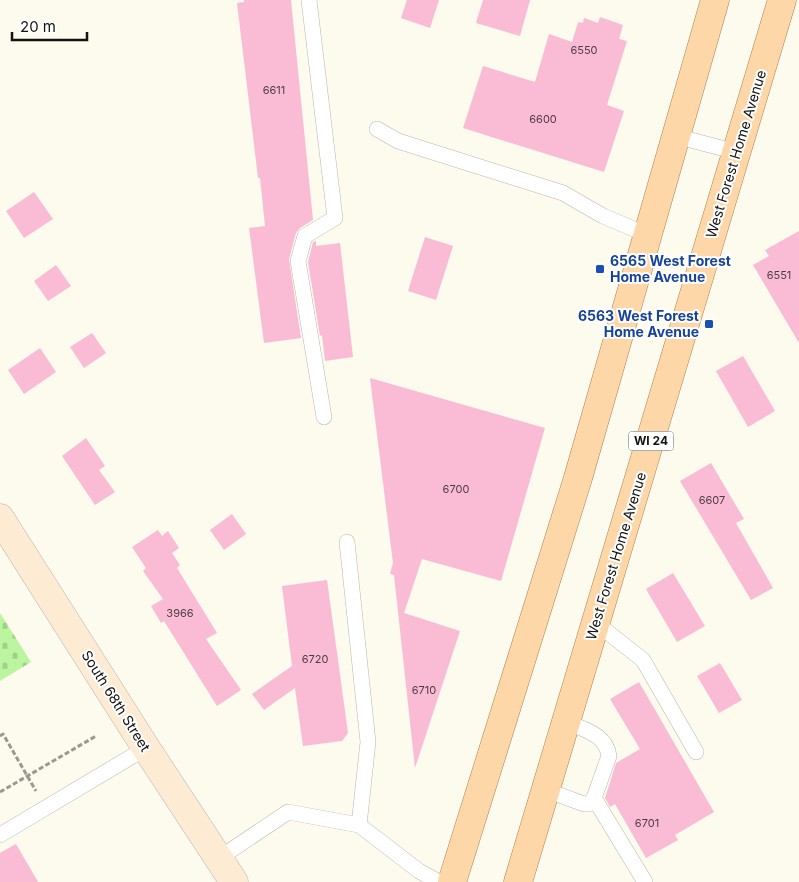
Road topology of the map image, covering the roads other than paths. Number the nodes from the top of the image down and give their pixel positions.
1 (309, 0) edge
2 (714, 0) edge
3 (782, 0) edge
4 (377, 129) dead end
5 (676, 136) junction
6 (736, 152) junction
7 (648, 235) junction
8 (324, 417) dead end
9 (4, 532) edge
10 (347, 542) dead end
11 (596, 623) junction
12 (567, 722) junction
13 (146, 748) junction
14 (696, 752) dead end
15 (546, 790) junction
16 (594, 798) junction
17 (359, 825) junction
18 (0, 835) edge
19 (218, 859) junction
20 (234, 882) edge
21 (439, 882) edge
22 (452, 882) edge
23 (518, 882) edge
24 (645, 882) edge

1 - 8 lane
2 - 5 main road
3 - 6 main road, West Forest Home Avenue / WI 24
4 - 7 lane
5 - 6 lane
5 - 7 main road
6 - 11 main road, West Forest Home Avenue / WI 24
7 - 22 main road
9 - 13 street, South 68th Street
10 - 17 lane
11 - 12 main road, West Forest Home Avenue / WI 24
11 - 14 lane
12 - 15 main road, West Forest Home Avenue / WI 24
12 - 16 lane
13 - 18 lane
13 - 19 street, South 68th Street
15 - 16 lane
15 - 23 main road, West Forest Home Avenue / WI 24
16 - 24 lane
17 - 19 lane
17 - 21 lane
19 - 20 street, South 68th Street

